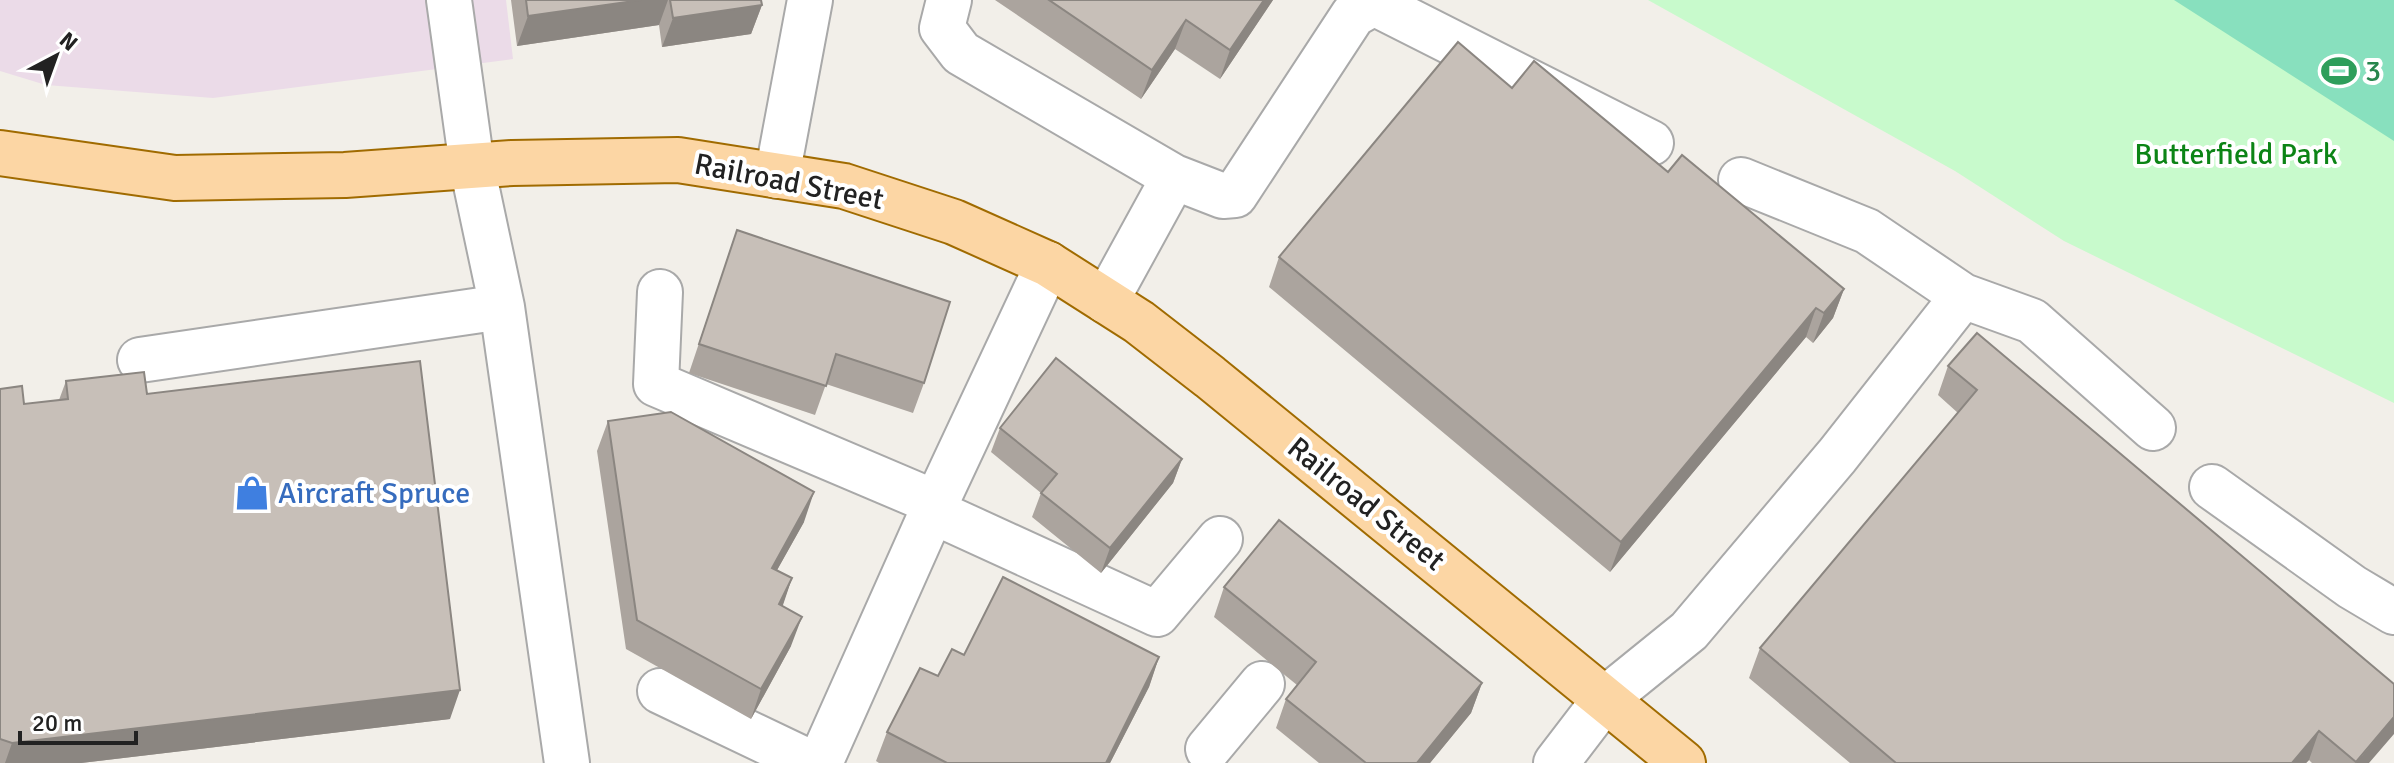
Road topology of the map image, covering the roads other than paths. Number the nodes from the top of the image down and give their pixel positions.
1 (449, 0) edge
2 (810, 0) edge
3 (949, 0) edge
4 (1651, 143) dead end
5 (0, 153) edge
6 (472, 166) junction
7 (777, 176) junction
8 (1174, 177) junction
9 (1741, 180) dead end
10 (1048, 264) junction
11 (660, 292) dead end
12 (1963, 296) junction
13 (1106, 301) junction
14 (502, 307) junction
15 (140, 360) dead end
16 (2153, 428) dead end
17 (2212, 487) dead end
18 (934, 507) junction
19 (1220, 539) dead end
20 (2394, 612) edge
21 (1262, 684) dead end
22 (660, 691) dead end
23 (1605, 699) junction
24 (1210, 758) edge
25 (567, 763) edge
26 (811, 763) edge
27 (820, 763) edge
28 (1556, 763) edge
29 (1683, 763) edge

1 - 6 street
2 - 7 street
3 - 8 street
4 - 8 street
5 - 6 main road, Railroad Street
6 - 7 main road, Railroad Street
6 - 14 street
7 - 10 main road, Railroad Street
8 - 13 street
9 - 12 street
10 - 13 main road, Railroad Street
10 - 18 street
11 - 18 street
12 - 16 street
12 - 23 street
13 - 23 main road, Railroad Street
14 - 15 street
14 - 25 street
17 - 20 street
18 - 19 street
18 - 27 street
21 - 24 street
22 - 26 street
23 - 28 street
23 - 29 main road, Railroad Street

